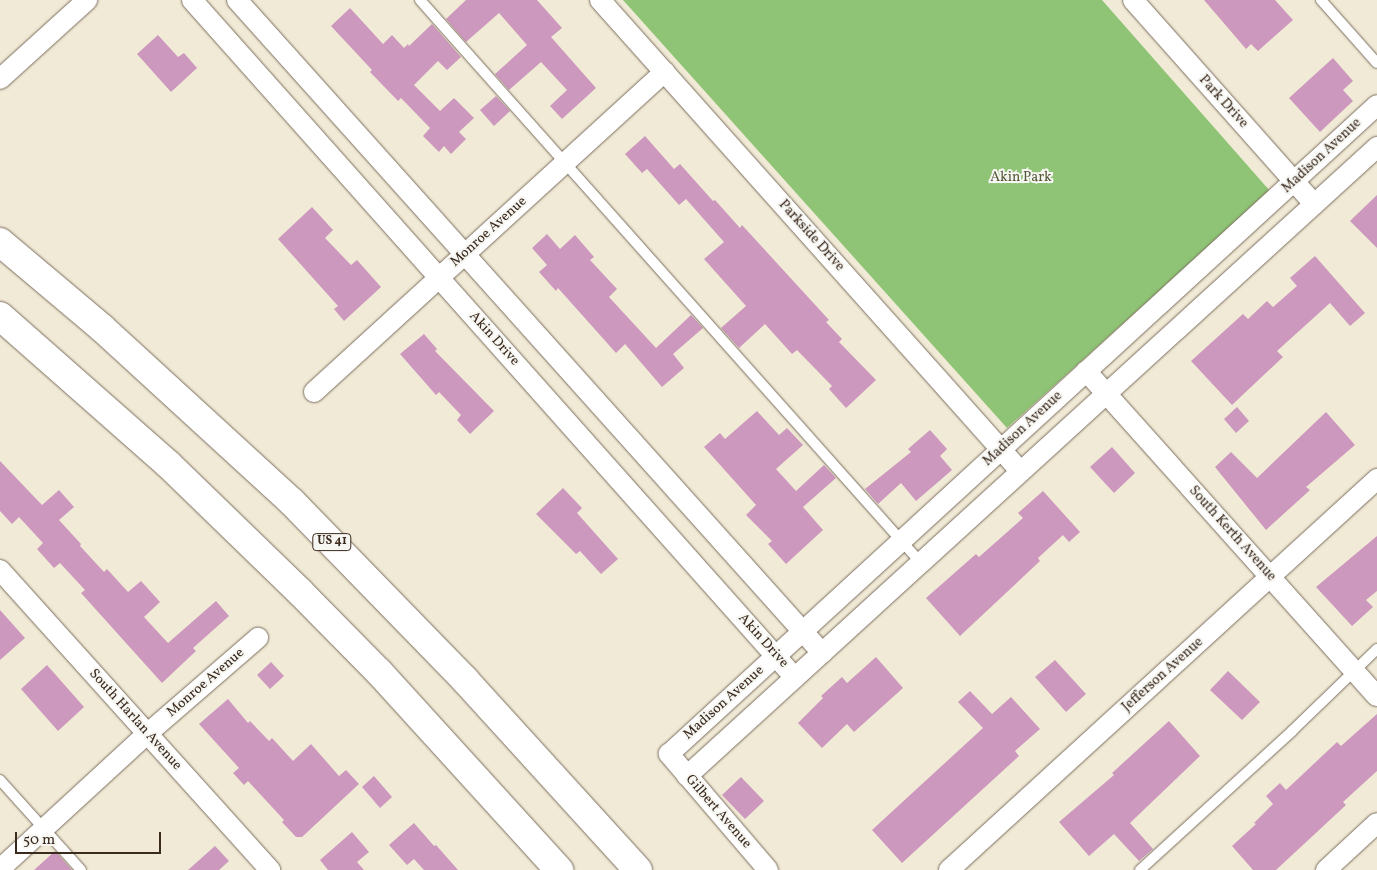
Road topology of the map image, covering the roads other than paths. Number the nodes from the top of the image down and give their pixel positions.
1 (87, 0) edge
2 (192, 0) edge
3 (237, 0) edge
4 (420, 0) edge
5 (600, 0) edge
6 (1133, 0) edge
7 (1321, 0) edge
8 (1377, 63) edge
9 (665, 72) junction
10 (0, 79) edge
11 (1377, 105) edge
12 (1377, 147) edge
13 (565, 163) junction
14 (1294, 181) junction
15 (1314, 204) junction
16 (0, 242) edge
17 (464, 254) junction
18 (439, 277) junction
19 (0, 316) edge
20 (1086, 372) junction
21 (314, 392) dead end
22 (1106, 394) junction
23 (1001, 450) junction
24 (1021, 472) junction
25 (1377, 479) edge
26 (902, 540) junction
27 (921, 563) junction
28 (0, 570) edge
29 (1270, 577) junction
30 (802, 632) junction
31 (258, 638) dead end
32 (1377, 649) edge
33 (822, 654) junction
34 (776, 656) junction
35 (1354, 670) junction
36 (795, 678) junction
37 (1377, 696) edge
38 (147, 734) junction
39 (669, 754) joint
40 (687, 776) junction
41 (0, 780) edge
42 (1377, 823) edge
43 (44, 828) junction
44 (0, 869) edge
45 (81, 870) edge
46 (270, 870) edge
47 (559, 870) edge
48 (638, 870) edge
49 (768, 870) edge
50 (949, 870) edge
51 (1140, 870) edge
52 (1326, 870) edge

1 - 10 street
2 - 18 street, Akin Drive
3 - 17 street
4 - 13 lane
5 - 9 street, Parkside Drive
6 - 14 street, Park Drive
7 - 8 lane
9 - 13 street, Monroe Avenue
9 - 23 street, Parkside Drive
11 - 14 street, Madison Avenue
12 - 15 street, Madison Avenue
13 - 17 street, Monroe Avenue
13 - 26 lane
14 - 15 street, Park Drive
14 - 20 street, Madison Avenue
15 - 22 street, Madison Avenue
16 - 48 highway, US 41
17 - 18 street, Monroe Avenue
17 - 30 street
18 - 21 street, Monroe Avenue
18 - 34 street, Akin Drive
19 - 47 highway
20 - 22 street, South Kerth Avenue
20 - 23 street, Madison Avenue
22 - 24 street, Madison Avenue
22 - 29 street, South Kerth Avenue
23 - 24 street, Parkside Drive
23 - 26 street, Madison Avenue
24 - 27 street, Madison Avenue
25 - 29 street, Jefferson Avenue
26 - 27 lane
26 - 30 street, Madison Avenue
27 - 33 street, Madison Avenue
28 - 38 street, South Harlan Avenue
29 - 35 street, South Kerth Avenue
29 - 50 street, Jefferson Avenue
30 - 33 street
30 - 34 street, Madison Avenue
31 - 38 street, Monroe Avenue
32 - 35 lane
33 - 36 street, Madison Avenue
34 - 36 street, Akin Drive
34 - 39 street, Madison Avenue
35 - 37 street, South Kerth Avenue
35 - 51 lane
36 - 40 street, Madison Avenue
38 - 43 street, Monroe Avenue
38 - 46 street, South Harlan Avenue
39 - 40 street, Gilbert Avenue
40 - 49 street, Gilbert Avenue
41 - 43 lane
42 - 52 street
43 - 44 street, Monroe Avenue
43 - 45 lane

